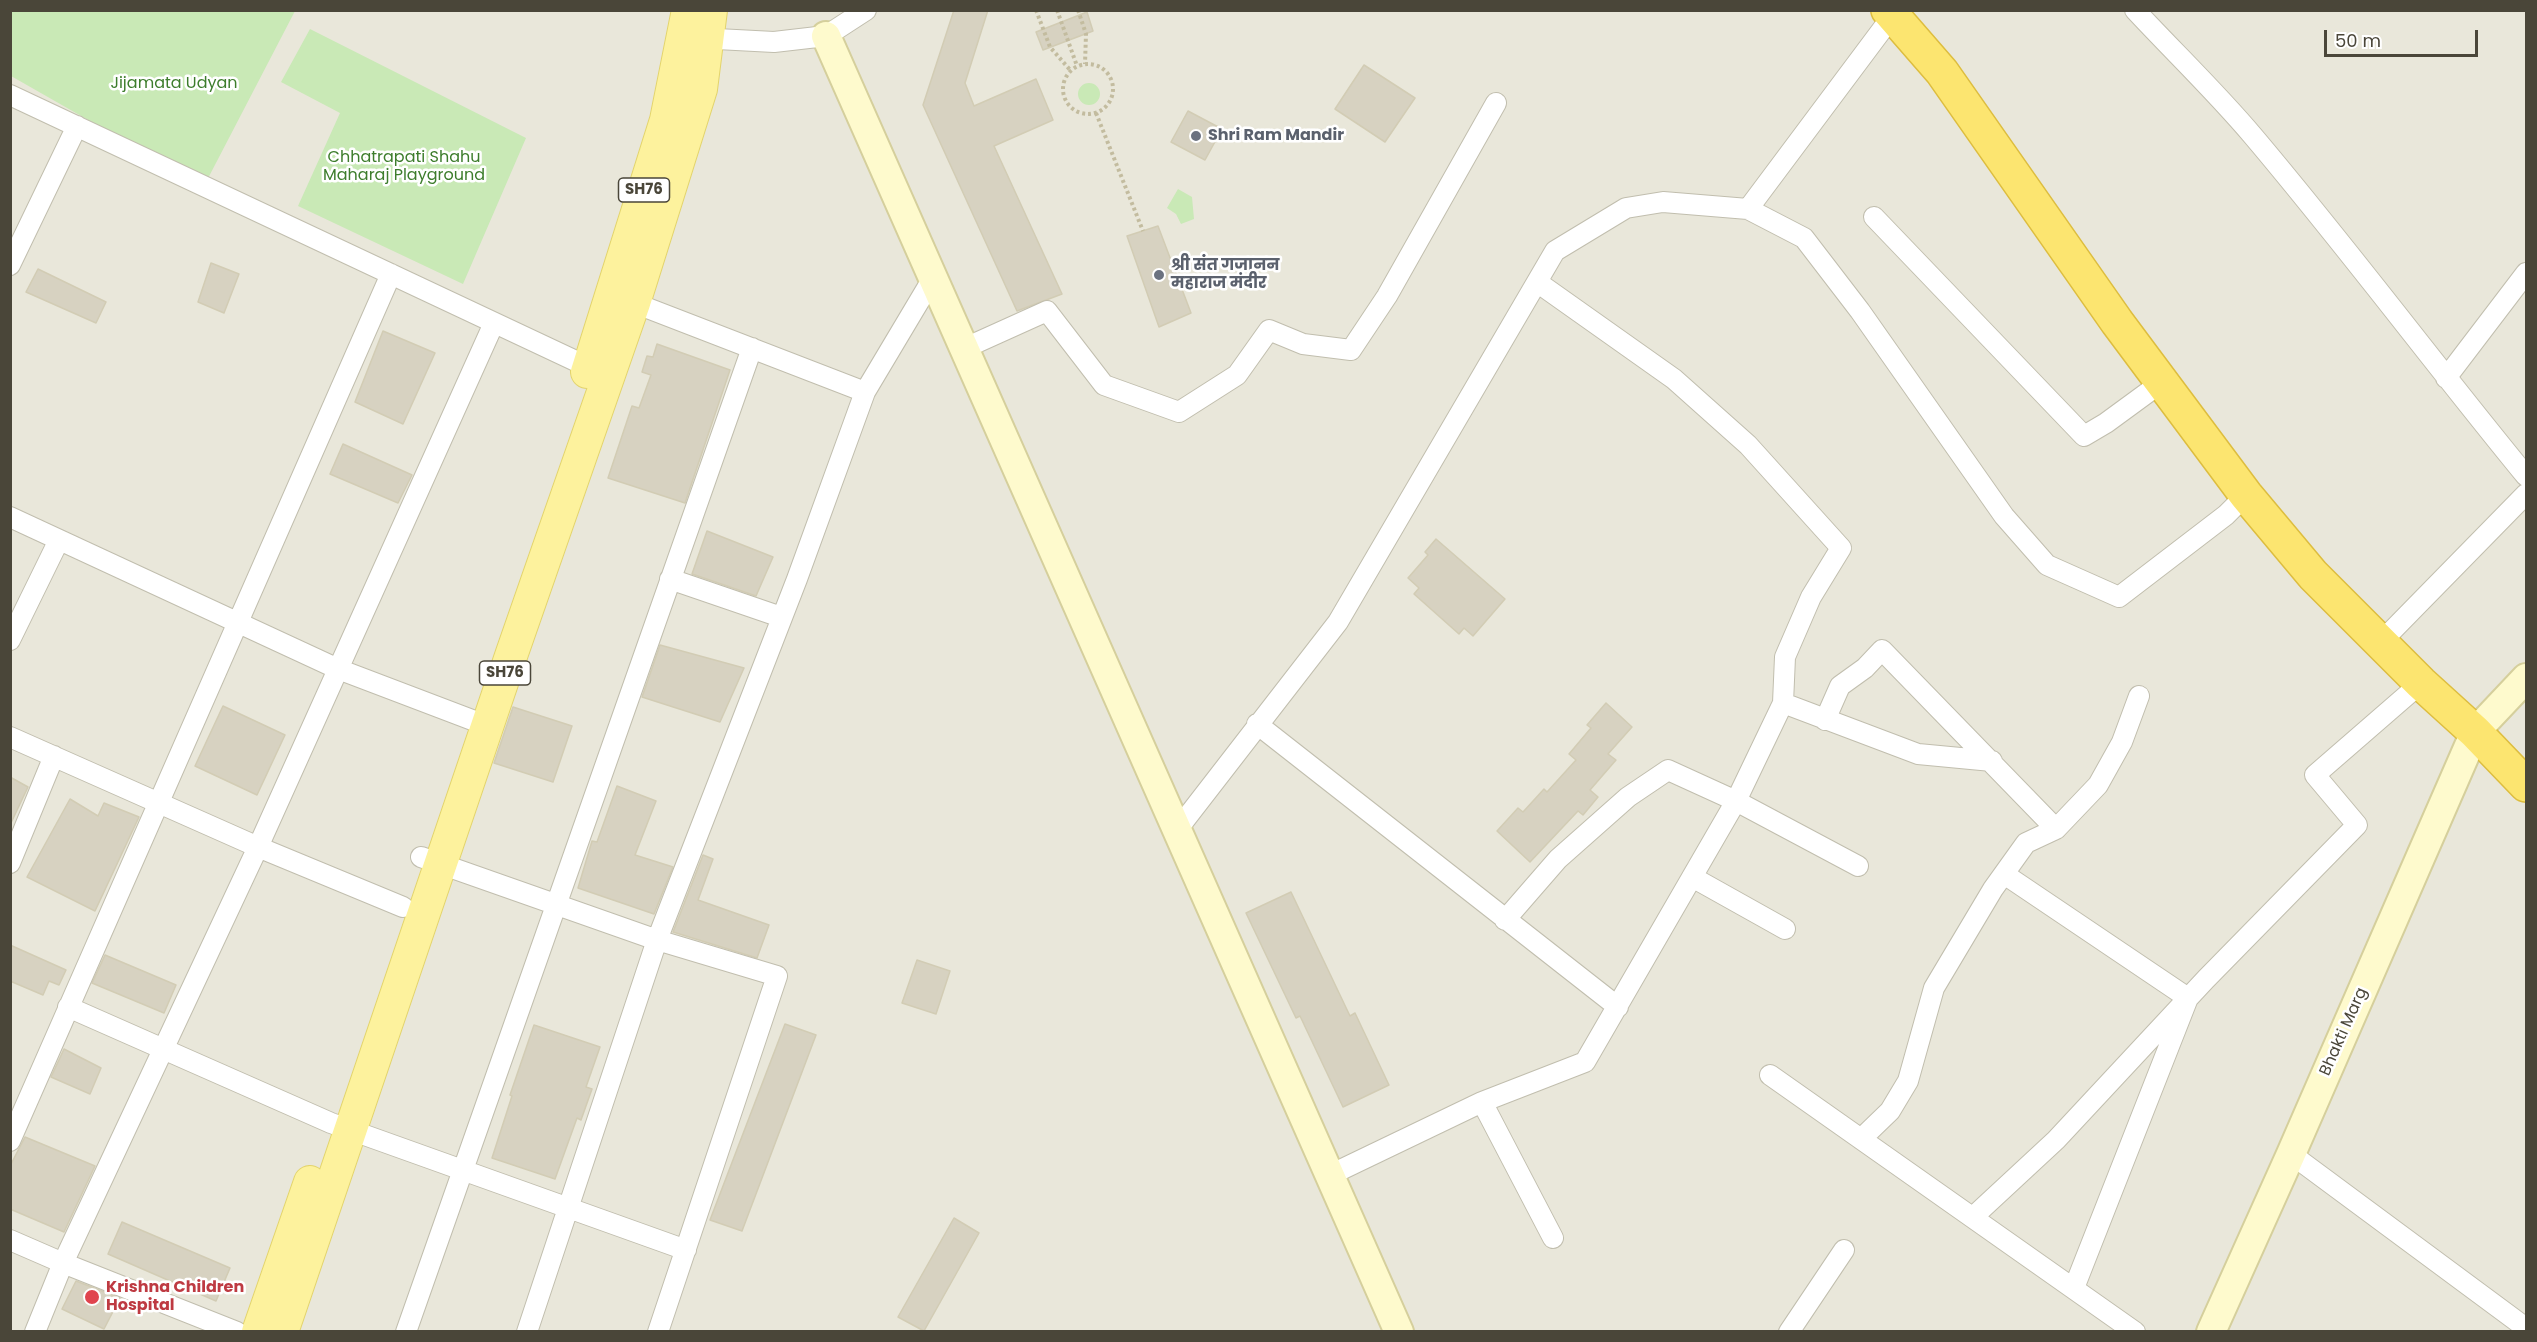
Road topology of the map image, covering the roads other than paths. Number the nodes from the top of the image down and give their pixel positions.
1 (866, 10) edge
2 (2135, 10) edge
3 (1890, 13) edge
4 (697, 24) edge
5 (826, 36) junction
6 (10, 95) edge
7 (1496, 103) dead end
8 (76, 126) junction
9 (1748, 209) junction
10 (1874, 217) dead end
11 (10, 265) edge
12 (2526, 273) edge
13 (391, 274) junction
14 (933, 278) junction
15 (1537, 282) junction
16 (623, 299) junction
17 (494, 323) junction
18 (752, 348) junction
19 (964, 348) junction
20 (598, 371) junction
21 (2445, 378) junction
22 (2162, 382) junction
23 (865, 392) junction
24 (2526, 476) edge
25 (2526, 494) edge
26 (2246, 495) junction
27 (10, 517) edge
28 (59, 540) junction
29 (670, 579) junction
30 (781, 617) junction
31 (237, 622) junction
32 (10, 640) edge
33 (2380, 643) junction
34 (338, 669) junction
35 (2526, 678) edge
36 (2421, 683) junction
37 (2139, 696) dead end
38 (1783, 704) junction
39 (1825, 720) junction
40 (477, 722) junction
41 (1257, 724) junction
42 (2475, 732) junction
43 (10, 736) edge
44 (54, 756) junction
45 (1992, 761) junction
46 (2526, 785) edge
47 (1736, 801) junction
48 (158, 802) junction
49 (2056, 829) junction
50 (1177, 830) junction
51 (258, 847) junction
52 (431, 860) junction
53 (10, 863) edge
54 (1858, 866) dead end
55 (2004, 874) junction
56 (1692, 877) junction
57 (555, 905) junction
58 (403, 907) junction
59 (1505, 920) junction
60 (1785, 929) dead end
61 (657, 940) junction
62 (2188, 998) junction
63 (69, 1007) junction
64 (1618, 1007) junction
65 (163, 1050) junction
66 (1770, 1074) dead end
67 (1482, 1102) junction
68 (341, 1127) junction
69 (1861, 1139) junction
70 (10, 1141) edge
71 (2291, 1154) junction
72 (462, 1170) junction
73 (1330, 1174) junction
74 (568, 1209) junction
75 (1972, 1217) junction
76 (1553, 1238) dead end
77 (10, 1240) edge
78 (686, 1250) junction
79 (1844, 1250) dead end
80 (63, 1263) junction
81 (2074, 1288) junction
82 (2526, 1328) edge
83 (35, 1332) edge
84 (237, 1332) edge
85 (258, 1332) edge
86 (282, 1332) edge
87 (406, 1332) edge
88 (527, 1332) edge
89 (658, 1332) edge
90 (1399, 1332) edge
91 (1789, 1332) edge
92 (2135, 1332) edge
93 (2211, 1332) edge

1 - 5 street
2 - 21 street
3 - 9 street
3 - 22 highway
4 - 5 street
4 - 16 main road, SH76
5 - 14 street
6 - 8 street
7 - 19 street
8 - 11 street
8 - 13 street
9 - 15 street
9 - 26 street
10 - 22 street
12 - 21 street
13 - 17 street
13 - 31 street
14 - 19 street
14 - 23 street
15 - 38 street
15 - 41 street
16 - 18 street
16 - 20 main road, SH76
17 - 20 street
17 - 34 street
18 - 23 street
18 - 29 street
19 - 50 street
20 - 40 main road, SH76
21 - 24 street
22 - 26 highway
23 - 30 street
25 - 33 street
26 - 33 highway
27 - 28 street
28 - 31 street
28 - 32 street
29 - 30 street
29 - 57 street
30 - 61 street
31 - 34 street
31 - 48 street
33 - 36 highway
34 - 40 street
34 - 51 street
35 - 42 street, Bhakti Marg
36 - 42 highway
36 - 62 street
37 - 49 street
38 - 39 street
38 - 47 street
39 - 45 street
39 - 45 street
40 - 52 main road, SH76
41 - 50 street
41 - 59 street
42 - 46 highway
42 - 71 street, Bhakti Marg
43 - 44 street
44 - 48 street
44 - 53 street
45 - 49 street
47 - 54 street
47 - 56 street
47 - 59 street
48 - 51 street
48 - 63 street
49 - 55 street
50 - 73 street
51 - 58 street
51 - 65 street
52 - 57 street
52 - 58 main road, SH76
52 - 68 main road, SH76
55 - 62 street
55 - 69 street
56 - 60 street
56 - 64 street
57 - 61 street
57 - 72 street
58 - 68 main road, SH76
59 - 64 street
61 - 74 street
61 - 78 street
62 - 75 street
62 - 81 street
63 - 65 street
63 - 70 street
64 - 67 street
65 - 68 street
65 - 80 street
66 - 69 street
67 - 73 street
67 - 76 street
68 - 72 street
68 - 85 main road, SH76
68 - 86 main road, SH76
69 - 75 street
71 - 82 street
71 - 93 street, Bhakti Marg
72 - 74 street
72 - 87 street
73 - 90 street
74 - 78 street
74 - 88 street
75 - 81 street
77 - 80 street
78 - 89 street
79 - 91 street
80 - 83 street
80 - 84 street
81 - 92 street

